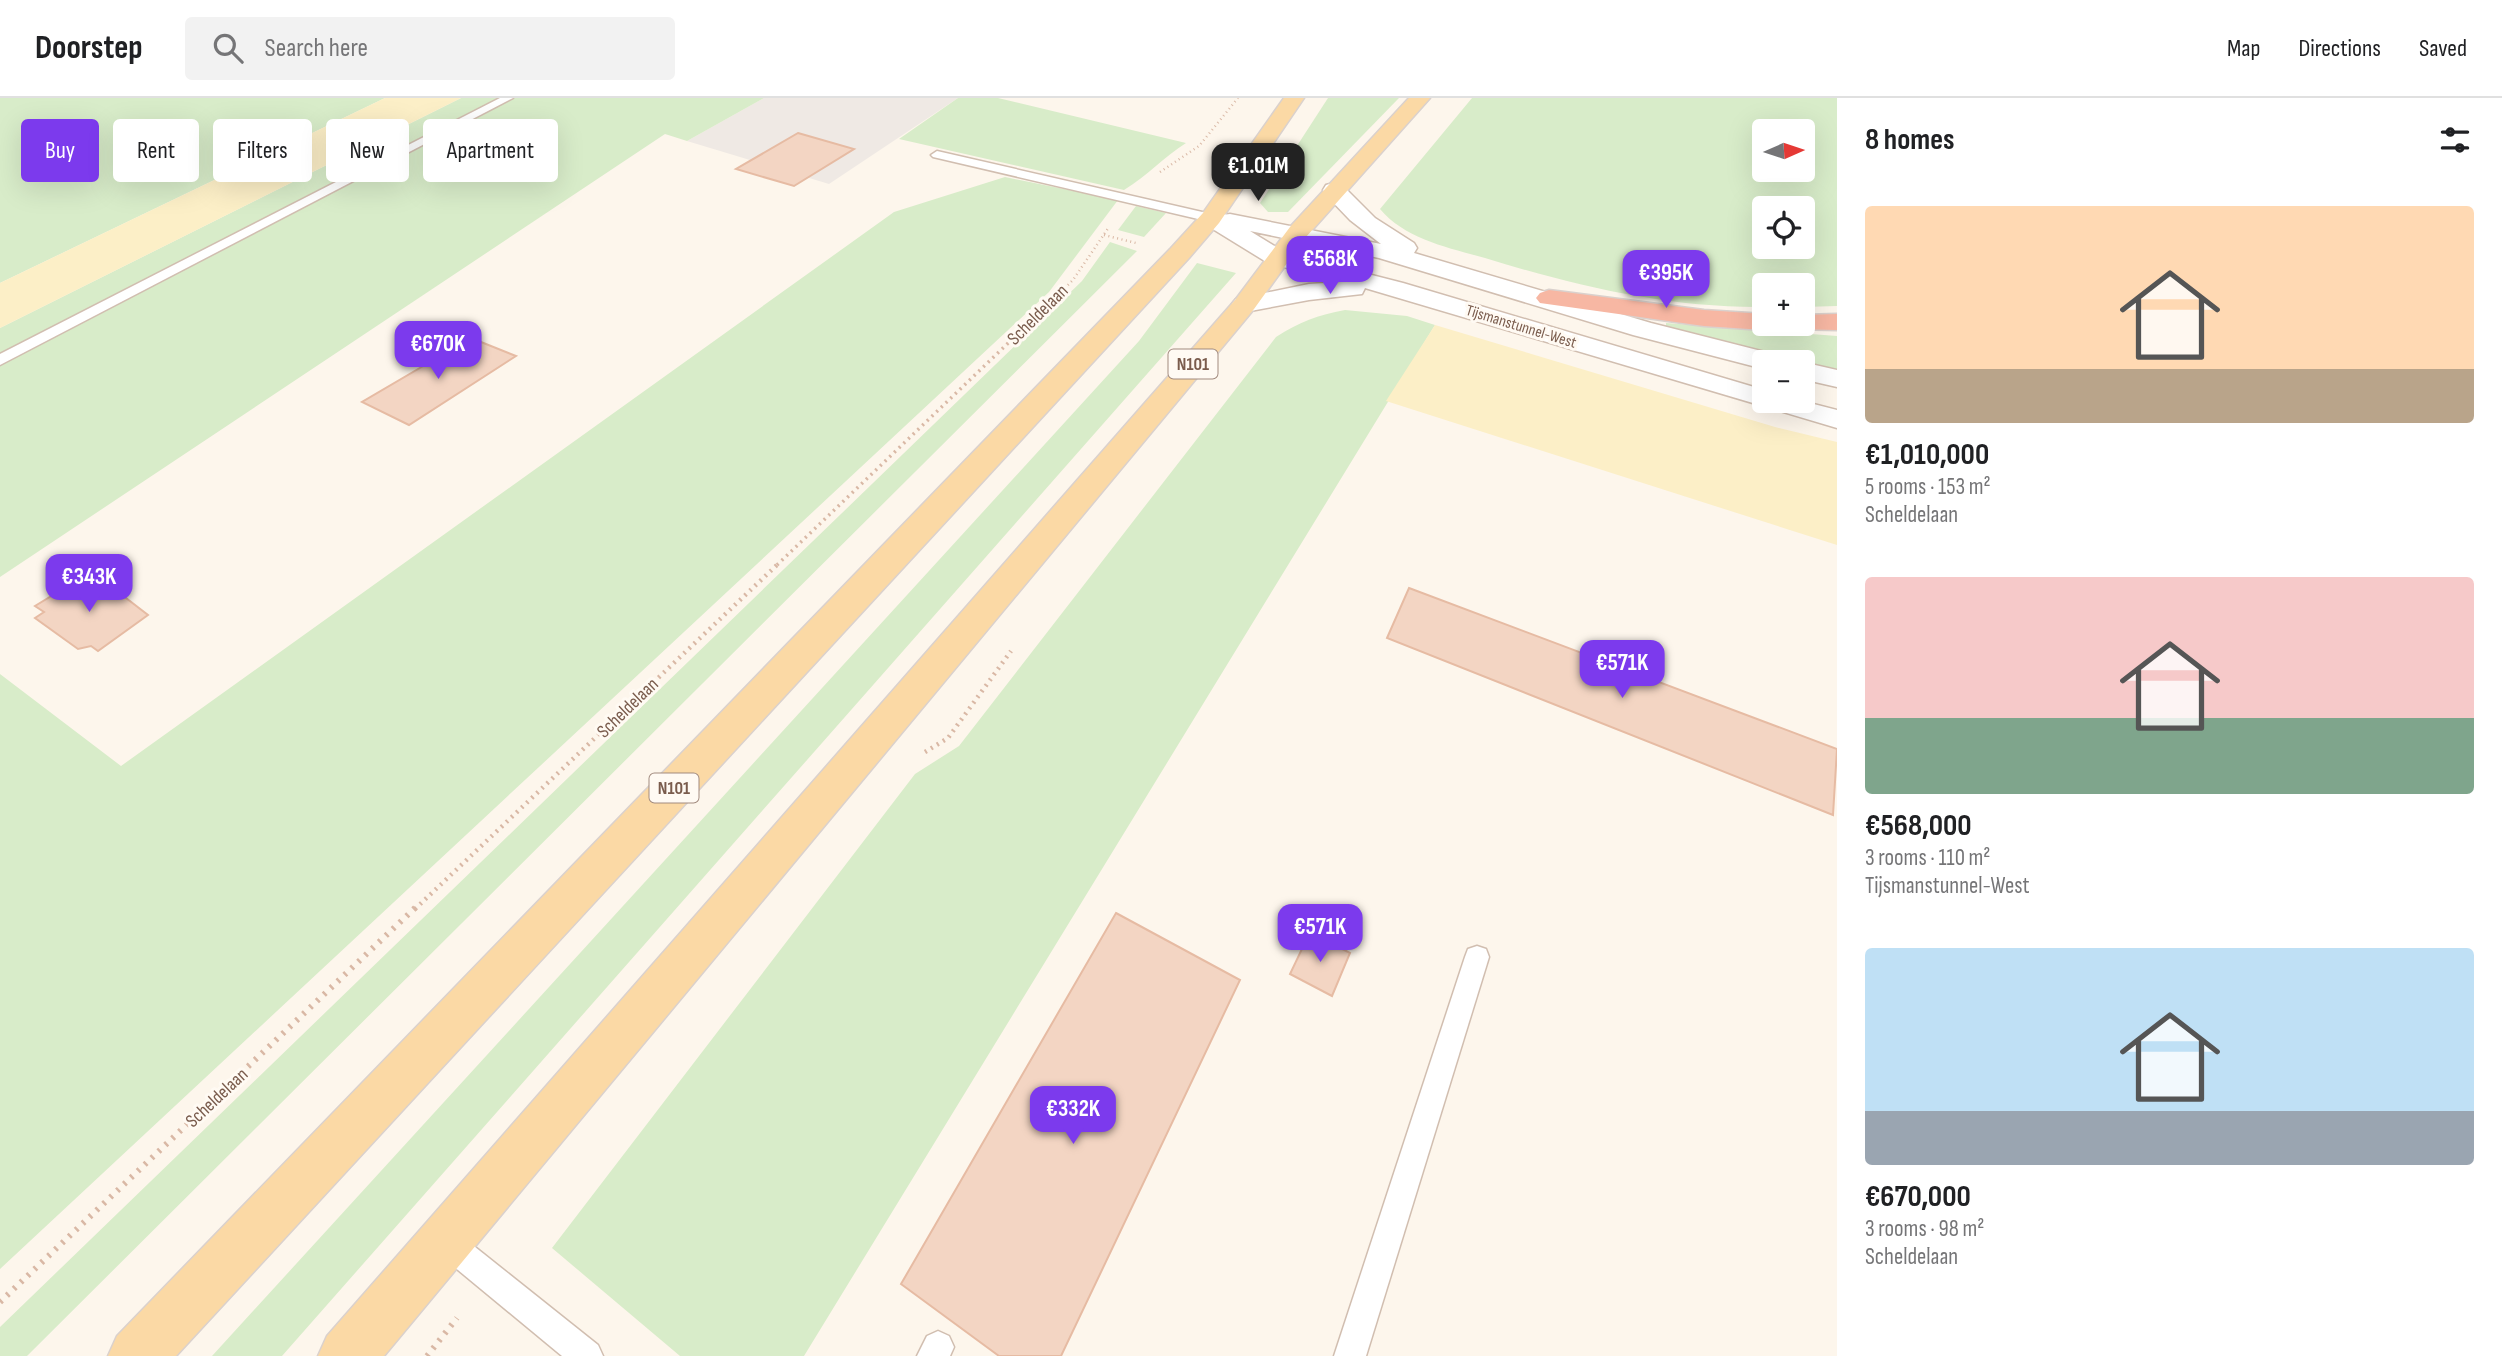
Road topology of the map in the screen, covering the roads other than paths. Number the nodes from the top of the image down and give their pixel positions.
1 (508, 98) edge
2 (1294, 98) edge
3 (1420, 98) edge
4 (937, 155) dead end
5 (1334, 190) junction
6 (1211, 218) junction
7 (1298, 232) junction
8 (1278, 258) junction
9 (1448, 270) junction
10 (1394, 288) junction
11 (1549, 298) junction
12 (1245, 304) junction
13 (1752, 321) edge
14 (1837, 322) edge
15 (1815, 323) edge
16 (1752, 357) edge
17 (0, 360) edge
18 (1815, 373) edge
19 (1837, 379) edge
20 (1752, 395) edge
21 (1815, 413) edge
22 (1837, 419) edge
23 (1477, 957) dead end
24 (445, 1241) junction
25 (137, 1356) edge
26 (347, 1356) edge
27 (587, 1356) edge
28 (1350, 1356) edge

1 - 17 lane
2 - 6 main road, N101
3 - 5 main road, N101
4 - 6 lane
5 - 7 main road, N101
5 - 9 street
6 - 7 street, Tijsmanstunnel-West
6 - 8 street, Tijsmanstunnel-West
6 - 25 main road, N101
7 - 8 main road, N101
7 - 9 street, Tijsmanstunnel-West
8 - 10 street, Tijsmanstunnel-West
8 - 12 main road, N101
9 - 11 street, Tijsmanstunnel-West
10 - 12 street
10 - 20 street, Tijsmanstunnel-West
11 - 13 highway
11 - 16 street, Tijsmanstunnel-West
12 - 24 main road, N101
14 - 15 highway
18 - 19 street
21 - 22 street
23 - 28 lane
24 - 26 main road, N101
24 - 27 lane

